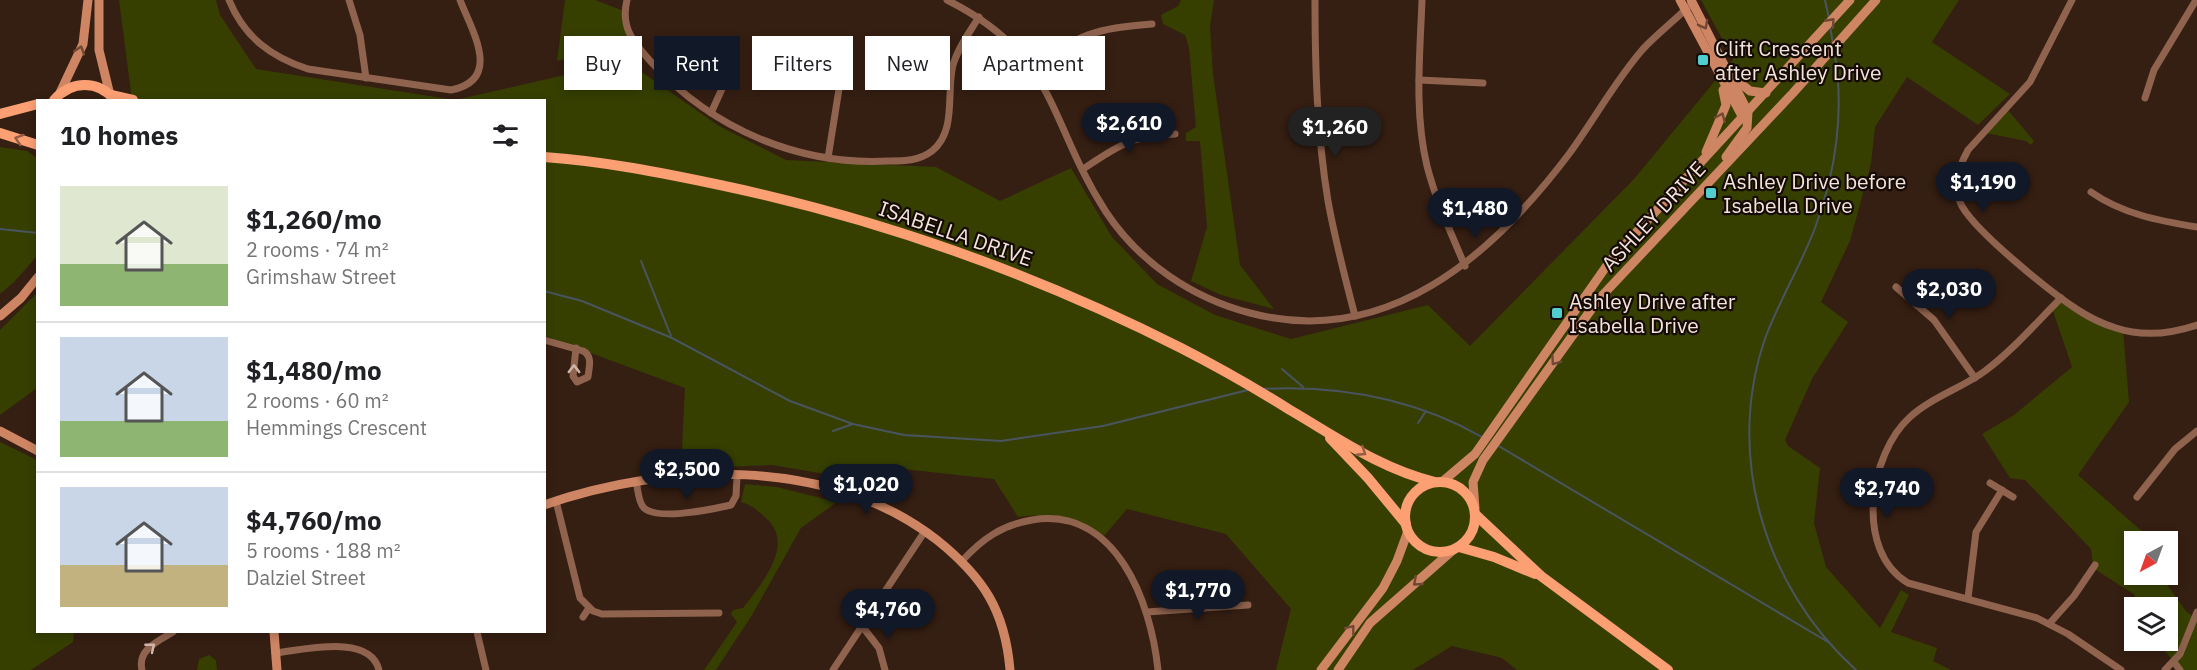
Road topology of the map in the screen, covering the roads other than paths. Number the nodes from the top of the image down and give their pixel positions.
1 (88, 0) edge
2 (99, 0) edge
3 (229, 0) edge
4 (349, 0) edge
5 (460, 0) edge
6 (627, 0) edge
7 (947, 0) edge
8 (1315, 0) edge
9 (1422, 0) edge
10 (1680, 0) edge
11 (1850, 0) edge
12 (1876, 0) edge
13 (2072, 0) edge
14 (2196, 0) edge
15 (1690, 4) edge
16 (980, 18) junction
17 (1152, 24) dead end
18 (1002, 36) edge
19 (1081, 36) edge
20 (1722, 71) junction
21 (366, 78) junction
22 (1419, 80) junction
23 (1483, 83) dead end
24 (721, 90) edge
25 (839, 90) dead end
26 (1045, 90) edge
27 (1766, 93) junction
28 (57, 97) edge
29 (112, 97) edge
30 (2145, 98) dead end
31 (1783, 103) junction
32 (36, 105) edge
33 (711, 113) junction
34 (0, 114) edge
35 (1746, 116) junction
36 (0, 133) edge
37 (1175, 134) dead end
38 (36, 144) edge
39 (546, 157) edge
40 (828, 158) junction
41 (1703, 160) junction
42 (1083, 169) junction
43 (1708, 183) junction
44 (2091, 192) dead end
45 (2197, 227) edge
46 (1464, 266) junction
47 (36, 280) edge
48 (1896, 287) dead end
49 (2061, 298) junction
50 (0, 316) edge
51 (1355, 316) junction
52 (2197, 325) edge
53 (546, 340) edge
54 (576, 348) dead end
55 (1975, 378) junction
56 (1508, 418) junction
57 (0, 431) edge
58 (1324, 431) junction
59 (2197, 431) edge
60 (36, 450) edge
61 (1479, 457) junction
62 (737, 476) junction
63 (636, 481) junction
64 (1438, 482) junction
65 (1990, 483) dead end
66 (2002, 490) junction
67 (2013, 497) dead end
68 (2137, 497) dead end
69 (556, 501) junction
70 (546, 504) edge
71 (1475, 511) junction
72 (1407, 527) junction
73 (925, 531) junction
74 (1456, 549) junction
75 (962, 561) junction
76 (2095, 565) dead end
77 (1541, 576) junction
78 (1968, 598) junction
79 (1248, 605) dead end
80 (589, 609) junction
81 (1147, 612) junction
82 (2197, 612) edge
83 (719, 613) dead end
84 (583, 617) dead end
85 (2049, 624) junction
86 (862, 626) junction
87 (171, 633) edge
88 (274, 633) edge
89 (477, 633) edge
90 (275, 653) junction
91 (2174, 662) junction
92 (142, 670) edge
93 (277, 670) edge
94 (379, 670) edge
95 (486, 670) edge
96 (833, 670) edge
97 (885, 670) edge
98 (1010, 670) edge
99 (1158, 670) edge
100 (1321, 670) edge
101 (1338, 670) edge
102 (1668, 670) edge
103 (2121, 670) edge
104 (2165, 670) edge
105 (2180, 670) edge

28 -> 1 main road
2 - 29 main road
3 - 21 street
4 - 21 street
5 - 21 street
6 - 33 street
7 - 16 street
8 - 51 street
9 - 22 street
10 - 15 main road
27 -> 11 main road, ASHLEY DRIVE
12 - 31 main road, ASHLEY DRIVE
13 - 49 street
14 - 30 street
15 - 20 main road
15 - 46 street
16 - 18 street
16 - 40 street
17 - 19 street
20 - 27 main road
20 - 35 main road
41 -> 20 main road
22 - 23 street
22 - 46 street
24 - 33 street
25 - 40 street
26 - 42 street
27 - 35 main road, ASHLEY DRIVE
28 - 29 main road
31 - 35 main road
31 - 43 main road, ASHLEY DRIVE
32 - 34 main road
33 - 40 street
35 - 41 main road, ASHLEY DRIVE
35 - 43 main road
38 -> 36 main road
37 - 42 street
39 - 58 main road, ISABELLA DRIVE
41 - 56 main road, ASHLEY DRIVE
42 - 51 street
43 -> 56 main road, ASHLEY DRIVE
44 - 45 street
46 - 51 street
47 - 50 main road
48 - 55 street
49 - 52 street
49 - 55 street
53 - 54 street
55 - 78 street
56 - 61 main road, ASHLEY DRIVE
57 - 60 main road
58 -> 64 main road, ISABELLA DRIVE
58 - 72 main road, ISABELLA DRIVE
59 - 68 street
61 - 64 main road, ASHLEY DRIVE
61 - 71 main road, ASHLEY DRIVE
62 - 63 main road
62 - 63 street
62 - 73 main road
63 - 69 main road
64 - 71 main road
64 - 72 main road
65 - 66 street
66 - 67 street
66 - 78 street
69 - 70 main road
69 - 80 street
71 - 74 main road
71 - 77 main road
72 - 74 main road
100 -> 72 main road
73 - 75 main road
73 - 86 street
74 - 77 main road
74 -> 101 main road
75 - 81 street
75 - 98 main road
76 - 85 street
77 - 102 main road
78 - 85 street
79 - 81 street
80 - 83 street
80 - 84 street
81 - 99 street
82 - 91 street
85 - 103 street
86 - 96 street
86 - 97 street
92 -> 87 street
88 - 90 main road
89 - 95 street
90 - 93 main road
90 - 94 street
91 - 104 street
91 - 105 street

